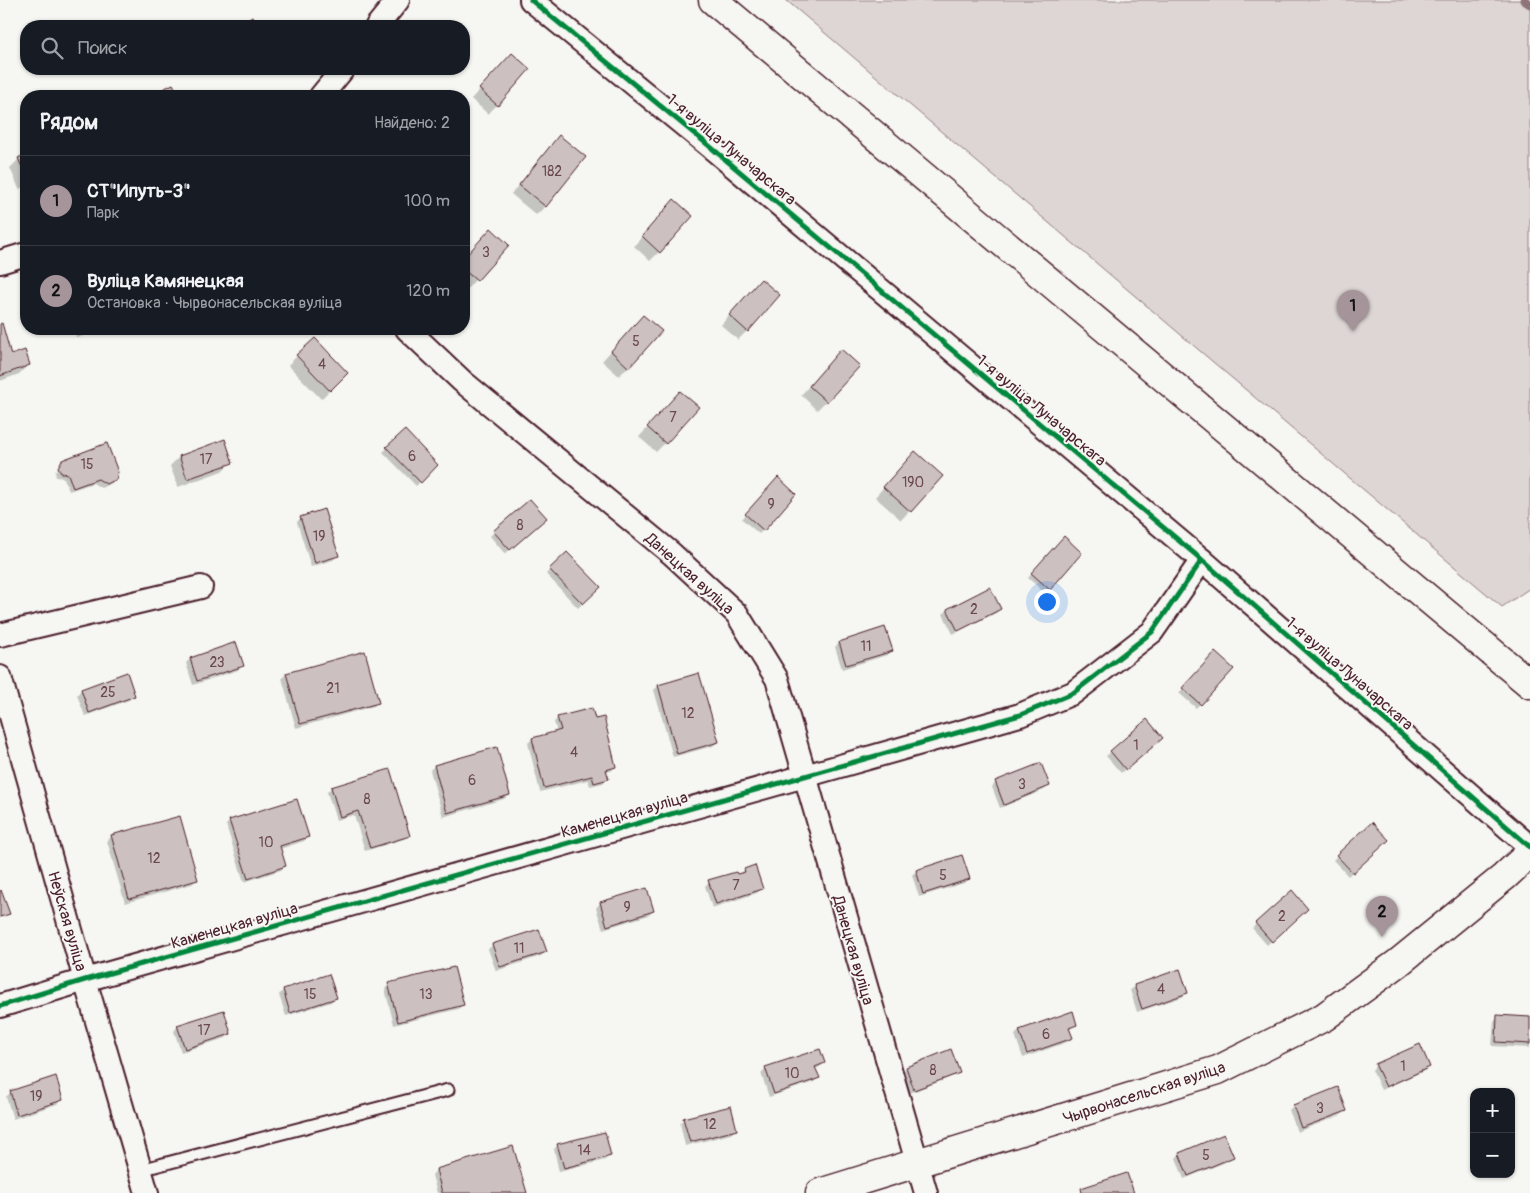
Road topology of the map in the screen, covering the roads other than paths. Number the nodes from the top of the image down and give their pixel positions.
1 (398, 0) edge
2 (531, 0) edge
3 (713, 0) edge
4 (381, 20) edge
5 (338, 75) edge
6 (326, 90) edge
7 (20, 256) edge
8 (0, 262) edge
9 (413, 335) edge
10 (1202, 560) junction
11 (201, 587) dead end
12 (0, 635) edge
13 (0, 677) edge
14 (1530, 684) edge
15 (804, 776) junction
16 (1530, 847) edge
17 (1530, 853) edge
18 (85, 980) junction
19 (0, 1006) edge
20 (448, 1090) dead end
21 (917, 1164) junction
22 (140, 1170) junction
23 (146, 1193) edge
24 (820, 1193) edge
25 (926, 1193) edge

1 - 4 street
2 - 10 street, 1-я вуліца Луначарскага
3 - 14 street
5 - 6 street
7 - 8 street
9 - 15 street, Данецкая вуліца
10 - 15 street, Каменецкая вуліца
10 - 16 street, 1-я вуліца Луначарскага
11 - 12 street
13 - 18 street, Неўская вуліца
15 - 18 street, Каменецкая вуліца
15 - 21 street, Данецкая вуліца
17 - 21 street, Чырвонасельская вуліца
18 - 19 street, Каменецкая вуліца
18 - 22 street, Неўская вуліца
20 - 22 lane
21 - 24 street, Чырвонасельская вуліца
21 - 25 street, Данецкая вуліца
22 - 23 street, Неўская вуліца

